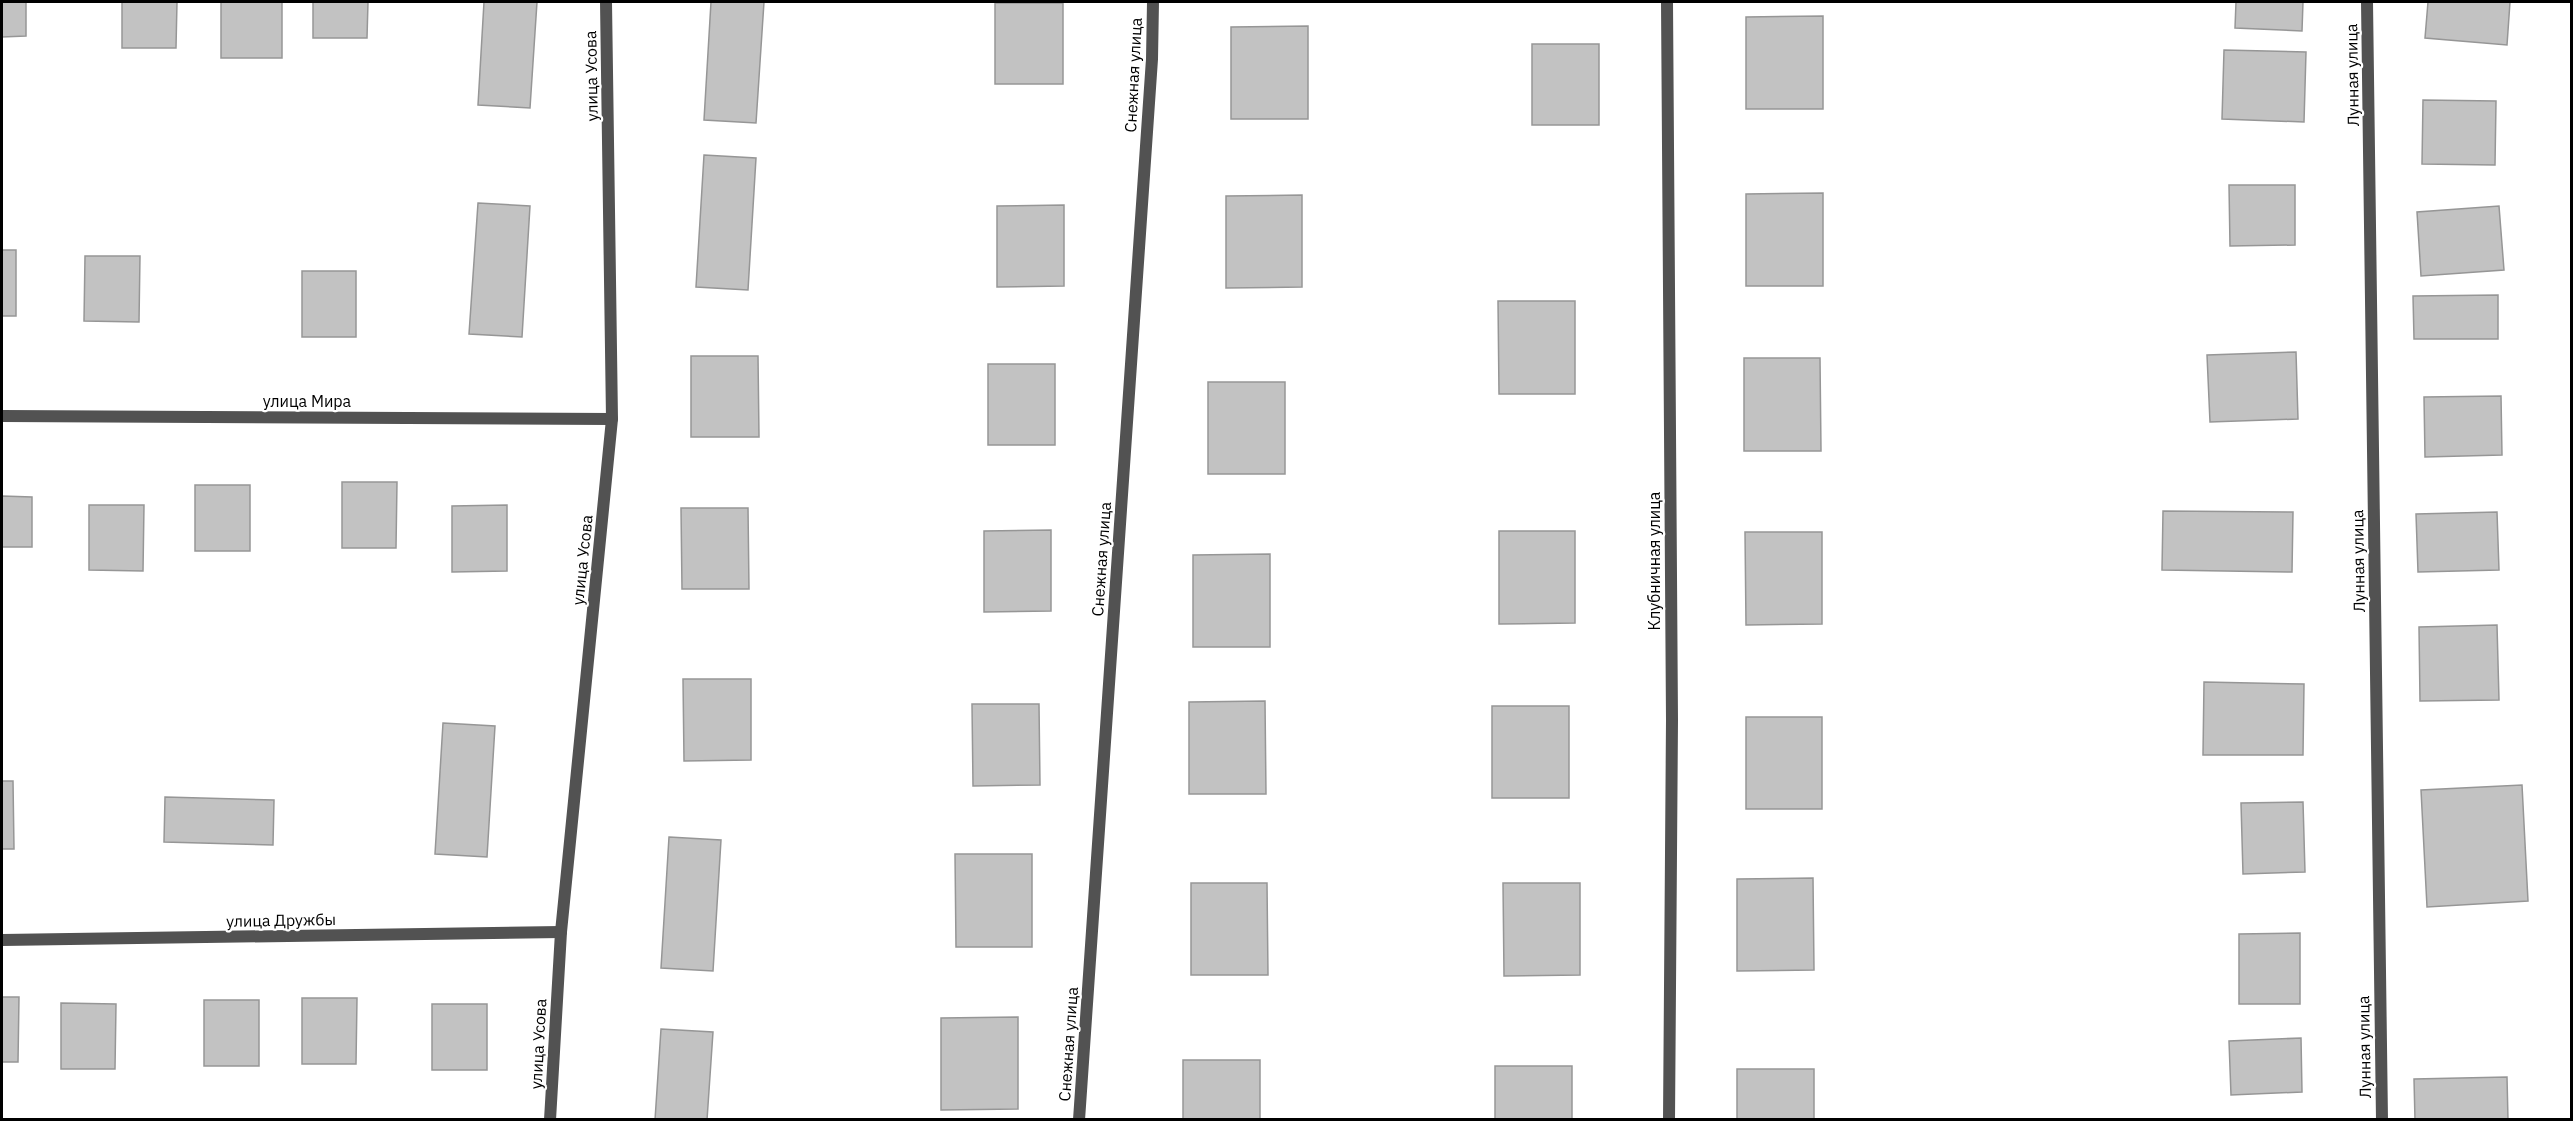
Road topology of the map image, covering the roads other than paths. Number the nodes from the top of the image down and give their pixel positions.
1 (606, 2) edge
2 (1153, 2) edge
3 (1667, 2) edge
4 (2367, 2) edge
5 (2, 416) edge
6 (612, 419) junction
7 (561, 932) junction
8 (2, 940) edge
9 (550, 1119) edge
10 (1079, 1119) edge
11 (1669, 1119) edge
12 (2382, 1119) edge

1 - 6 street, улица Усова
2 - 10 street, Снежная улица
3 - 11 street, Клубничная улица
4 - 12 street, Лунная улица
5 - 6 street, улица Мира
6 - 7 street, улица Усова
7 - 8 street, улица Дружбы
7 - 9 street, улица Усова

